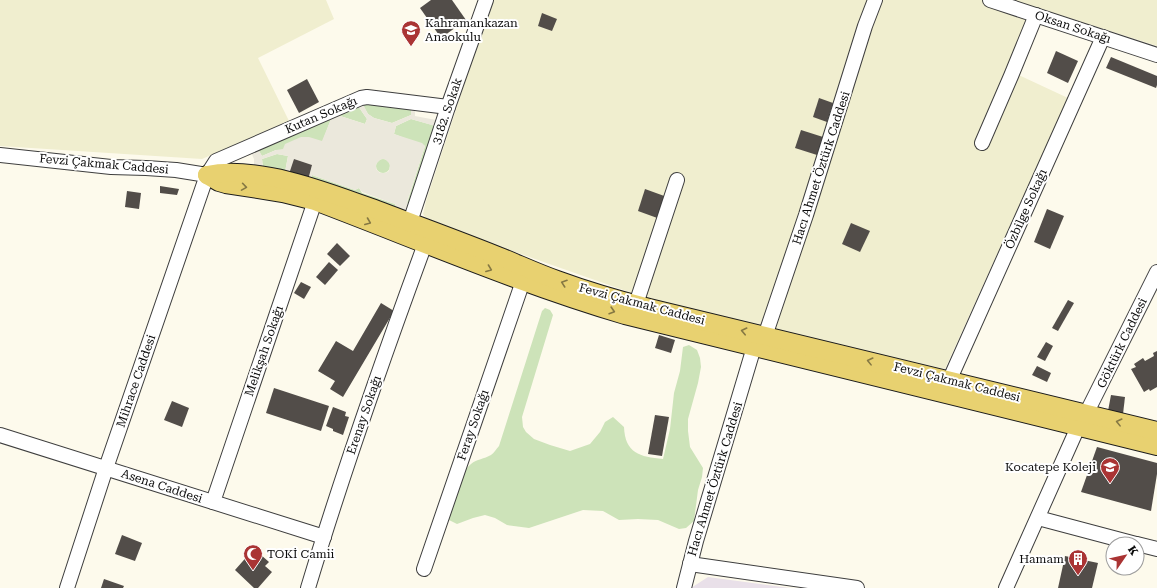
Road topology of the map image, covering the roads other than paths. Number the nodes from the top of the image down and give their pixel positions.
1 (486, 0) edge
2 (874, 0) edge
3 (990, 0) edge
4 (1036, 15) junction
5 (1103, 37) junction
6 (1157, 55) edge
7 (448, 107) junction
8 (982, 143) dead end
9 (0, 155) edge
10 (207, 174) junction
11 (677, 180) dead end
12 (315, 201) junction
13 (410, 222) junction
14 (425, 244) junction
15 (1157, 272) edge
16 (523, 282) junction
17 (636, 304) junction
18 (759, 342) junction
19 (949, 381) junction
20 (1082, 421) junction
21 (1157, 431) edge
22 (0, 435) edge
23 (1157, 446) edge
24 (106, 468) junction
25 (213, 502) junction
26 (1038, 518) junction
27 (1107, 536) edge
28 (324, 537) junction
29 (1145, 546) edge
30 (1157, 550) edge
31 (690, 564) junction
32 (424, 569) dead end
33 (67, 588) edge
34 (308, 588) edge
35 (684, 588) edge
36 (857, 588) edge
37 (1006, 588) edge

1 - 7 street, 3182. Sokak
2 - 18 street, Hacı Ahmet Öztürk Caddesi
3 - 4 street, Oksan Sokağı
4 - 5 street, Oksan Sokağı
4 - 8 street
5 - 6 street, Oksan Sokağı
5 - 19 street, Özbilge Sokağı
7 - 10 street, Kutan Sokağı
7 - 13 street, 3182. Sokak
9 - 10 street, Fevzi Çakmak Caddesi
10 -> 12 main road, Fevzi Çakmak Caddesi
10 - 13 main road, Fevzi Çakmak Caddesi
10 - 24 street, Mihrace Caddesi
11 - 17 street
12 -> 14 main road, Fevzi Çakmak Caddesi
12 - 25 street, Melikşah Sokağı
17 -> 13 main road, Fevzi Çakmak Caddesi
14 -> 16 main road, Fevzi Çakmak Caddesi
14 - 28 street, Erenay Sokağı
15 - 20 street, Göktürk Caddesi
16 -> 18 main road, Fevzi Çakmak Caddesi
16 - 32 street, Feray Sokağı
18 -> 17 main road, Fevzi Çakmak Caddesi
19 -> 18 main road, Fevzi Çakmak Caddesi
18 - 20 main road, Fevzi Çakmak Caddesi
18 - 31 street, Hacı Ahmet Öztürk Caddesi
19 - 20 main road, Fevzi Çakmak Caddesi
21 -> 20 main road, Fevzi Çakmak Caddesi
20 - 23 main road, Fevzi Çakmak Caddesi
20 - 26 street, Göktürk Caddesi
22 - 24 street, Asena Caddesi
24 - 25 street, Asena Caddesi
24 - 33 street, Mihrace Caddesi
25 - 28 street, Asena Caddesi
26 - 27 street
26 - 37 street, Göktürk Caddesi
28 - 34 street, Erenay Sokağı
29 - 30 street
31 - 35 street, Hacı Ahmet Öztürk Caddesi
31 - 36 street

